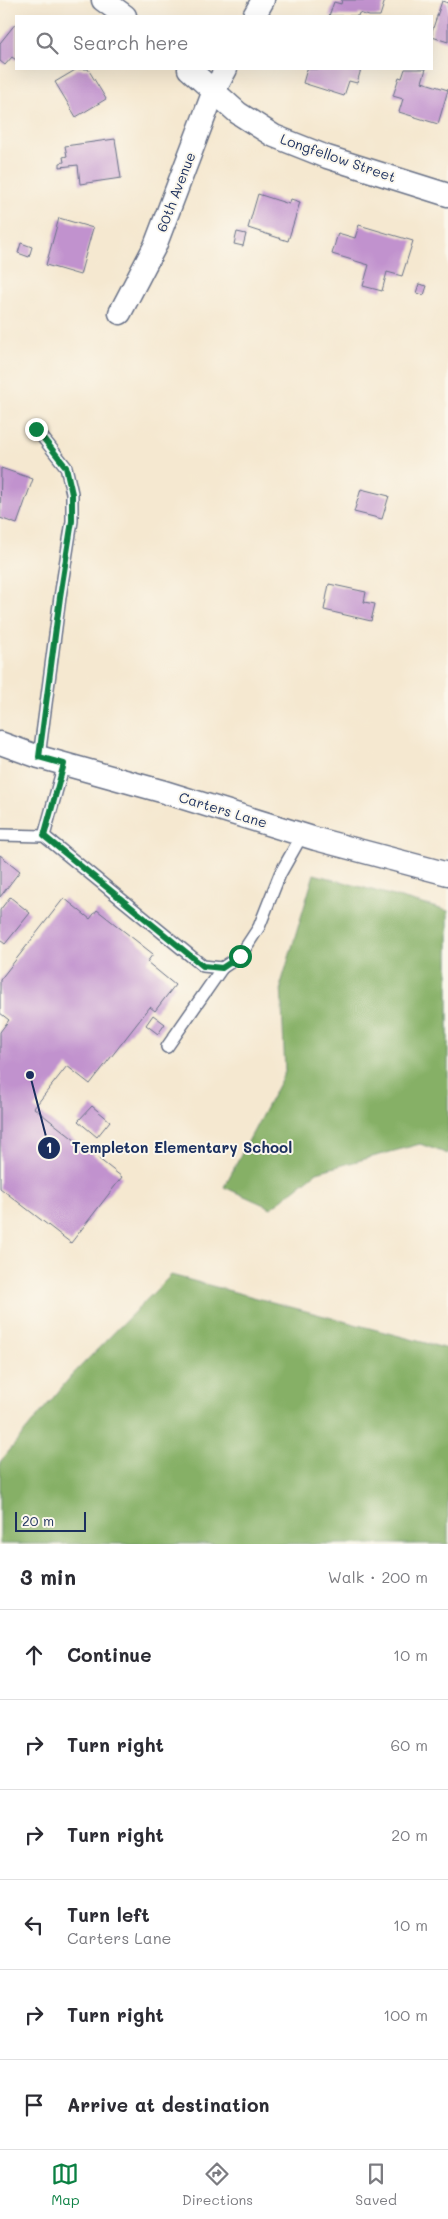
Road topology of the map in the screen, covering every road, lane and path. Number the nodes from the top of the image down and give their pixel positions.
1 (103, 0) edge
2 (263, 0) edge
3 (124, 15) edge
4 (255, 15) edge
5 (189, 70) edge
6 (225, 70) edge
7 (214, 91) junction
8 (448, 195) edge
9 (120, 313) dead end
10 (36, 429) dead end
11 (0, 743) edge
12 (39, 757) junction
13 (64, 764) junction
14 (0, 835) edge
15 (302, 835) junction
16 (44, 836) junction
17 (448, 874) edge
18 (222, 968) junction
19 (166, 1047) dead end

1 - 3 street
2 - 4 street
5 - 7 street, Longfellow Street
6 - 7 street, 60th Avenue
7 - 8 street, Longfellow Street
7 - 9 street, 60th Avenue
10 - 12 lane
11 - 12 street, Carters Lane
12 - 13 street, Carters Lane
13 - 15 street, Carters Lane
13 - 16 lane
14 - 16 lane
15 - 17 street, Carters Lane
15 - 18 lane
16 - 18 lane
18 - 19 lane

